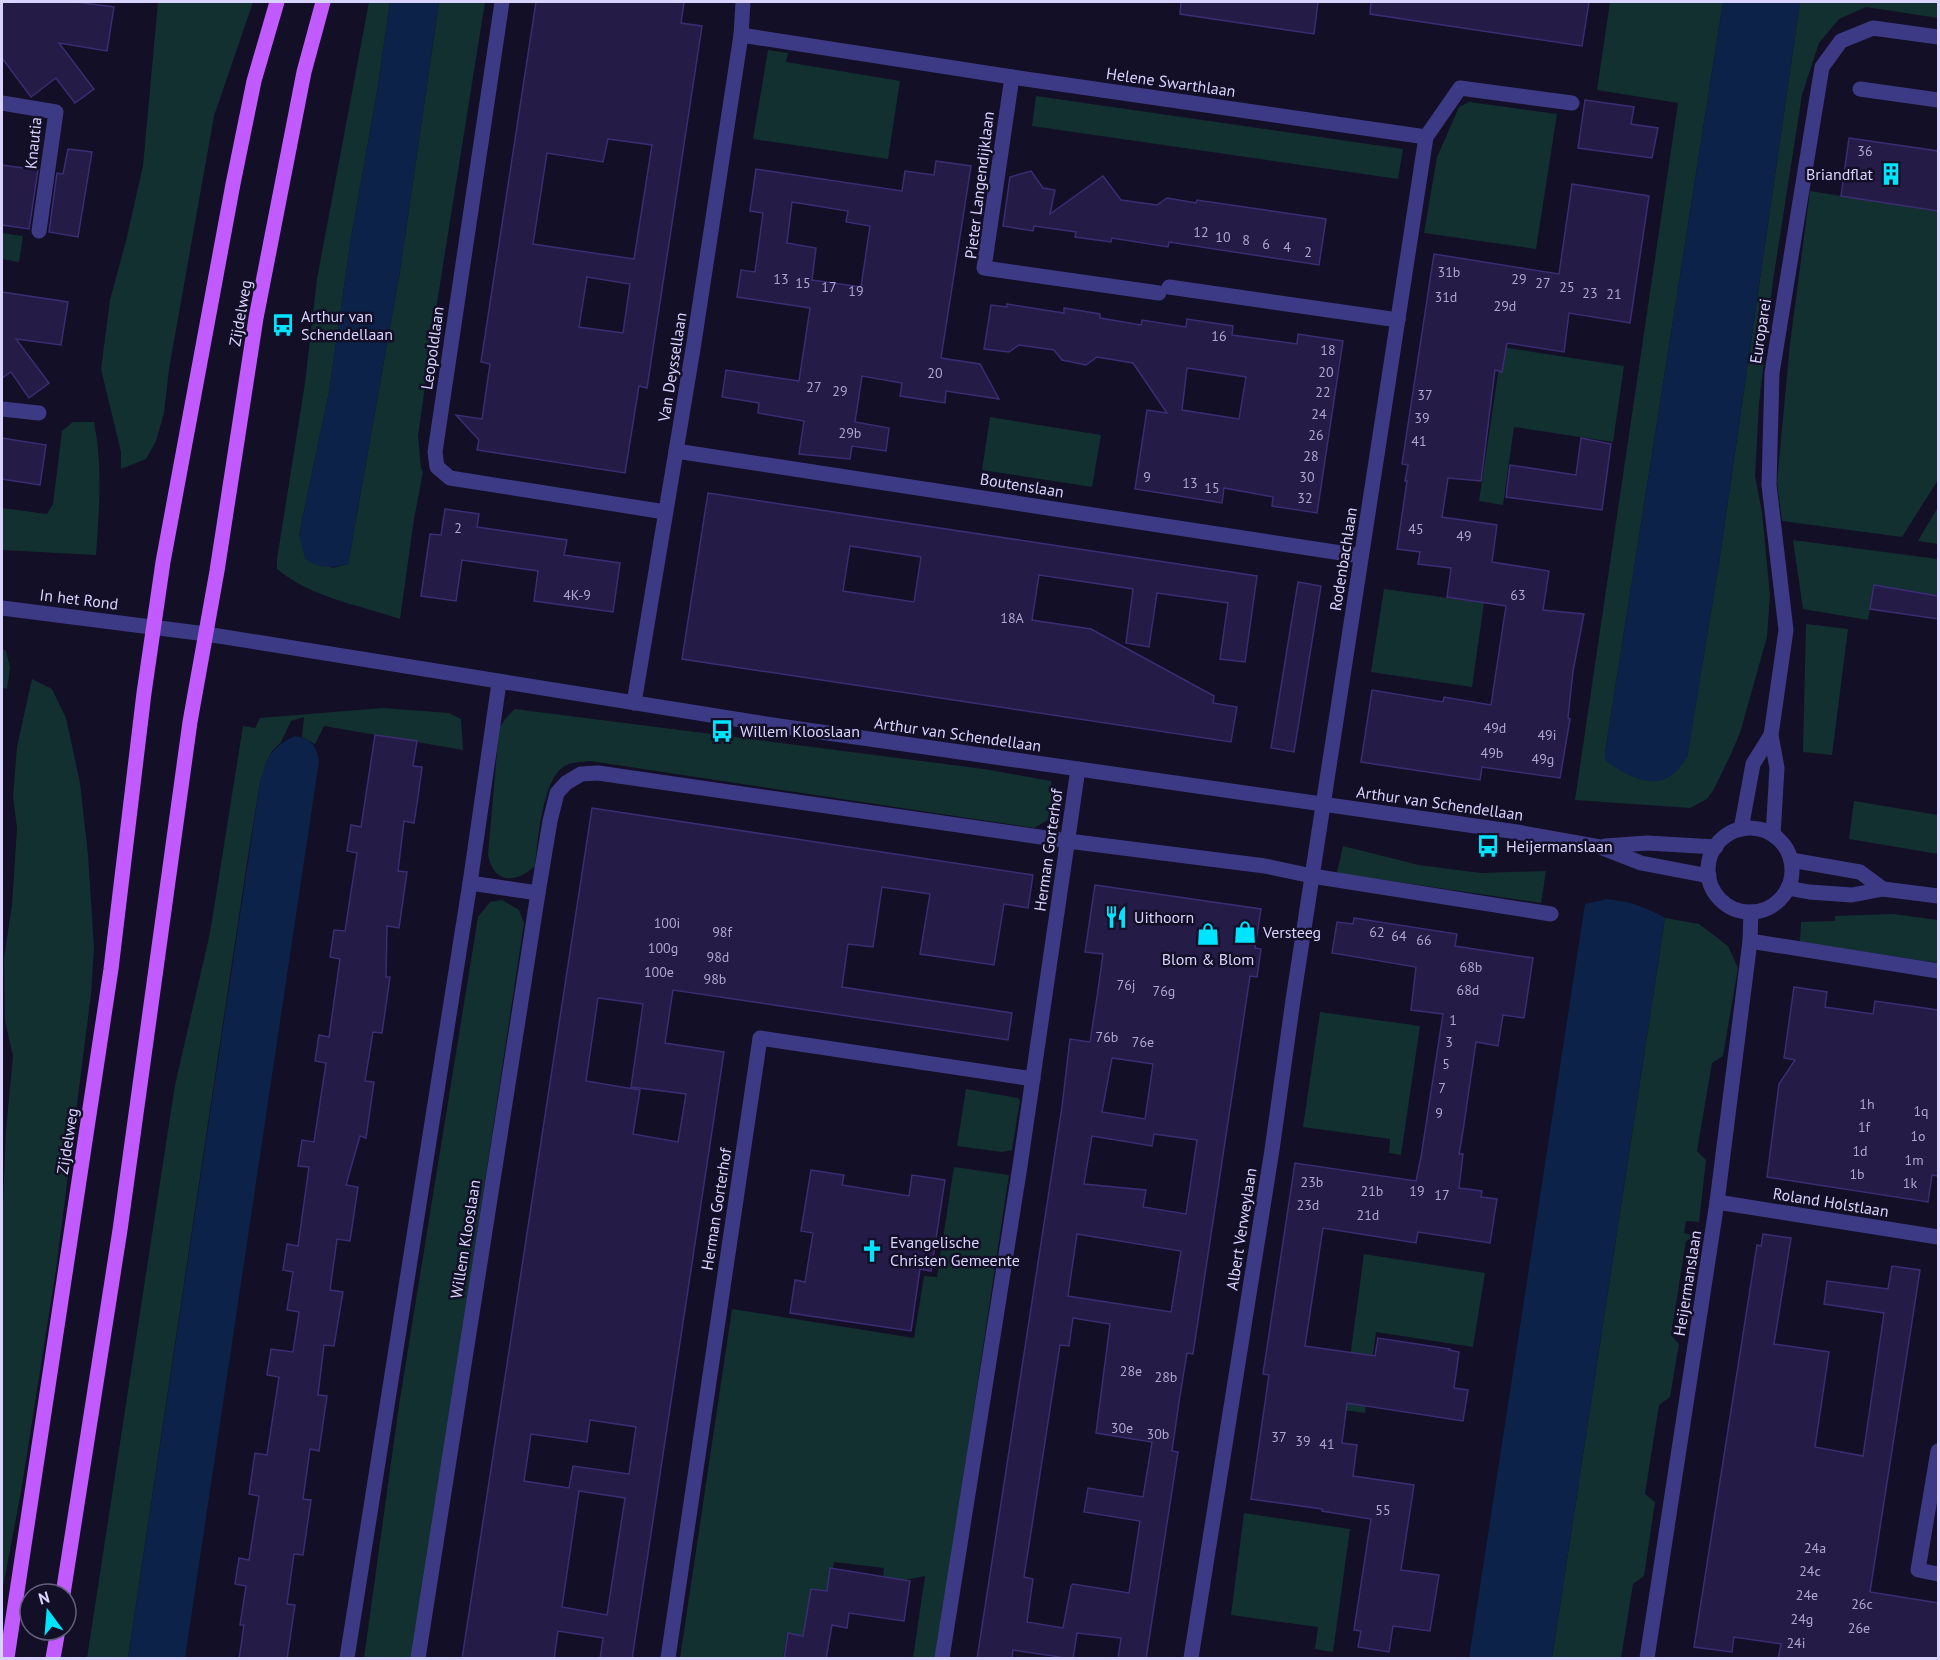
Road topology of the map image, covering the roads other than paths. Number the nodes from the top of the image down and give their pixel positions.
1 (277, 2) edge
2 (323, 2) edge
3 (502, 2) edge
4 (743, 2) edge
5 (741, 35) junction
6 (1938, 37) edge
7 (1012, 77) junction
8 (1860, 88) dead end
9 (1938, 100) edge
10 (2, 103) edge
11 (1572, 104) dead end
12 (1426, 136) junction
13 (39, 231) dead end
14 (1398, 320) junction
15 (2, 409) edge
16 (39, 413) dead end
17 (676, 451) junction
18 (665, 512) junction
19 (1361, 556) junction
20 (2, 608) edge
21 (153, 627) junction
22 (206, 634) junction
23 (499, 683) junction
24 (634, 703) junction
25 (1771, 735) junction
26 (1078, 769) junction
27 (1323, 804) junction
28 (1742, 829) junction
29 (1773, 835) junction
30 (1068, 841) junction
31 (1600, 847) junction
32 (1716, 847) junction
33 (1791, 860) junction
34 (1312, 876) junction
35 (1709, 876) junction
36 (470, 883) junction
37 (1788, 888) junction
38 (1883, 889) junction
39 (538, 893) junction
40 (1938, 896) edge
41 (1751, 912) junction
42 (1551, 914) dead end
43 (1750, 941) junction
44 (1938, 971) edge
45 (1033, 1079) junction
46 (1717, 1202) junction
47 (1938, 1237) edge
48 (1938, 1451) edge
49 (1938, 1574) edge
50 (65, 1582) edge
51 (56, 1642) edge
52 (7, 1659) edge
53 (53, 1659) edge
54 (347, 1659) edge
55 (418, 1659) edge
56 (668, 1659) edge
57 (942, 1659) edge
58 (1191, 1659) edge
59 (1647, 1659) edge

1 - 21 main road, Zijdelweg
2 - 22 main road, Zijdelweg
3 - 18 street, Leopoldlaan
4 - 5 street
5 - 7 street, Helene Swarthlaan
5 - 17 street, Van Deyssellaan
6 - 25 street, Europarei
7 - 12 street, Helene Swarthlaan
7 - 14 street, Pieter Langendijklaan
8 - 9 street
10 - 13 street, Knautia
11 - 12 street
12 - 14 street, Rodenbachlaan
14 - 19 street, Rodenbachlaan
15 - 16 street
17 - 18 street, Van Deyssellaan
17 - 19 street, Boutenslaan
18 - 24 street, Van Deyssellaan
19 - 27 street, Rodenbachlaan
20 - 21 street, In het Rond
21 - 22 street
21 - 52 main road, Zijdelweg
22 - 23 street, Arthur van Schendellaan
22 - 50 main road, Zijdelweg
23 - 24 street, Arthur van Schendellaan
23 - 36 street
24 - 26 street, Arthur van Schendellaan
25 - 28 street, Europarei
25 - 29 street, Europarei
26 - 27 street, Arthur van Schendellaan
26 - 30 street, Herman Gorterhof
27 - 31 street, Arthur van Schendellaan
27 - 34 street, Albert Verweylaan
28 - 29 street
28 - 32 street
29 - 33 street
30 - 34 street
30 - 39 street
30 - 45 street, Herman Gorterhof
31 - 32 street, Arthur van Schendellaan
31 - 35 street, Arthur van Schendellaan
32 - 35 street
33 - 37 street
33 - 38 street
34 - 42 street
34 - 58 street, Albert Verweylaan
35 - 41 street
36 - 39 street
36 - 54 street
37 - 38 street
37 - 41 street
38 - 40 street
39 - 55 street, Willem Klooslaan
41 - 43 street, Heijermanslaan
43 - 44 street
43 - 46 street, Heijermanslaan
45 - 56 street, Herman Gorterhof
45 - 57 street, Herman Gorterhof
46 - 47 street, Roland Holstlaan
46 - 59 street, Heijermanslaan
48 - 49 street
51 - 53 main road

